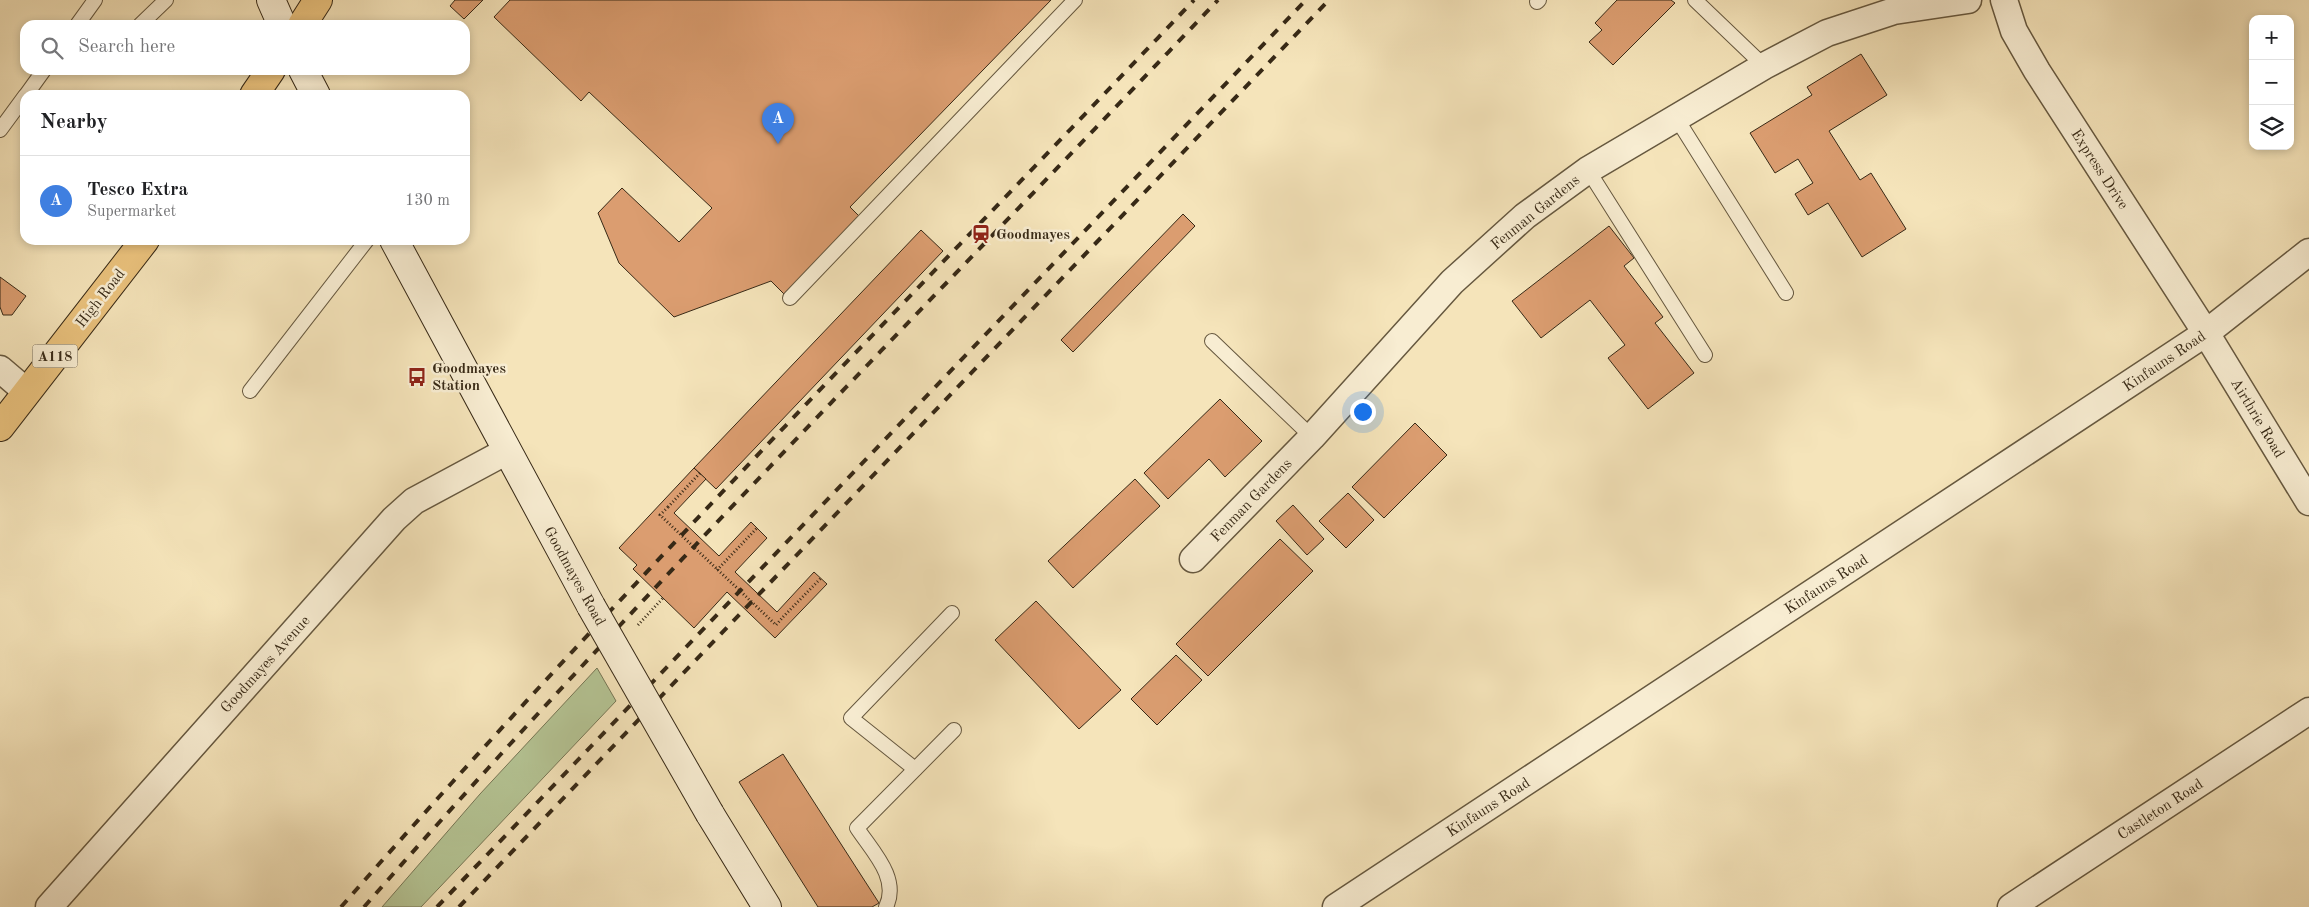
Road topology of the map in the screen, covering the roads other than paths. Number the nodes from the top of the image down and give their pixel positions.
1 (95, 0) edge
2 (166, 0) edge
3 (271, 0) edge
4 (318, 0) edge
5 (1075, 0) edge
6 (1695, 0) edge
7 (1968, 0) edge
8 (2004, 0) edge
9 (81, 20) edge
10 (145, 20) edge
11 (280, 20) edge
12 (305, 20) edge
13 (1764, 66) junction
14 (40, 75) edge
15 (268, 75) edge
16 (306, 75) edge
17 (29, 90) edge
18 (257, 90) edge
19 (313, 90) edge
20 (20, 102) edge
21 (1677, 119) junction
22 (0, 130) edge
23 (1588, 170) junction
24 (141, 245) edge
25 (363, 245) edge
26 (397, 245) edge
27 (2309, 252) edge
28 (1786, 293) dead end
29 (790, 298) dead end
30 (2206, 333) junction
31 (1212, 341) dead end
32 (1704, 355) dead end
33 (0, 369) edge
34 (250, 391) dead end
35 (27, 392) junction
36 (0, 427) edge
37 (1312, 438) junction
38 (506, 451) junction
39 (2309, 502) edge
40 (1194, 559) dead end
41 (952, 613) dead end
42 (2309, 711) edge
43 (954, 730) dead end
44 (915, 769) junction
45 (49, 907) edge
46 (767, 907) edge
47 (886, 907) edge
48 (1336, 907) edge
49 (2010, 907) edge

1 - 9 lane
2 - 10 lane
3 - 11 main road
4 - 12 main road
5 - 29 lane
6 - 13 lane
7 - 13 street, Fenman Gardens
8 - 30 street, Express Drive
13 - 21 street, Fenman Gardens
14 - 17 lane
15 - 18 main road
16 - 19 main road
20 - 22 lane
21 - 23 street, Fenman Gardens
21 - 28 lane
23 - 32 lane
23 - 37 street, Fenman Gardens
24 - 35 main road, High Road / A118
25 - 34 lane
26 - 38 main road, Goodmayes Road
27 - 30 street, Kinfauns Road
30 - 39 street, Airthrie Road
30 - 48 street, Kinfauns Road
31 - 37 lane
33 - 35 street
35 - 36 main road, High Road / A118
37 - 40 street, Fenman Gardens
38 - 45 street, Goodmayes Avenue
38 - 46 main road, Goodmayes Road, bridge
41 - 44 lane
42 - 49 street, Castleton Road
43 - 44 lane
44 - 47 lane

